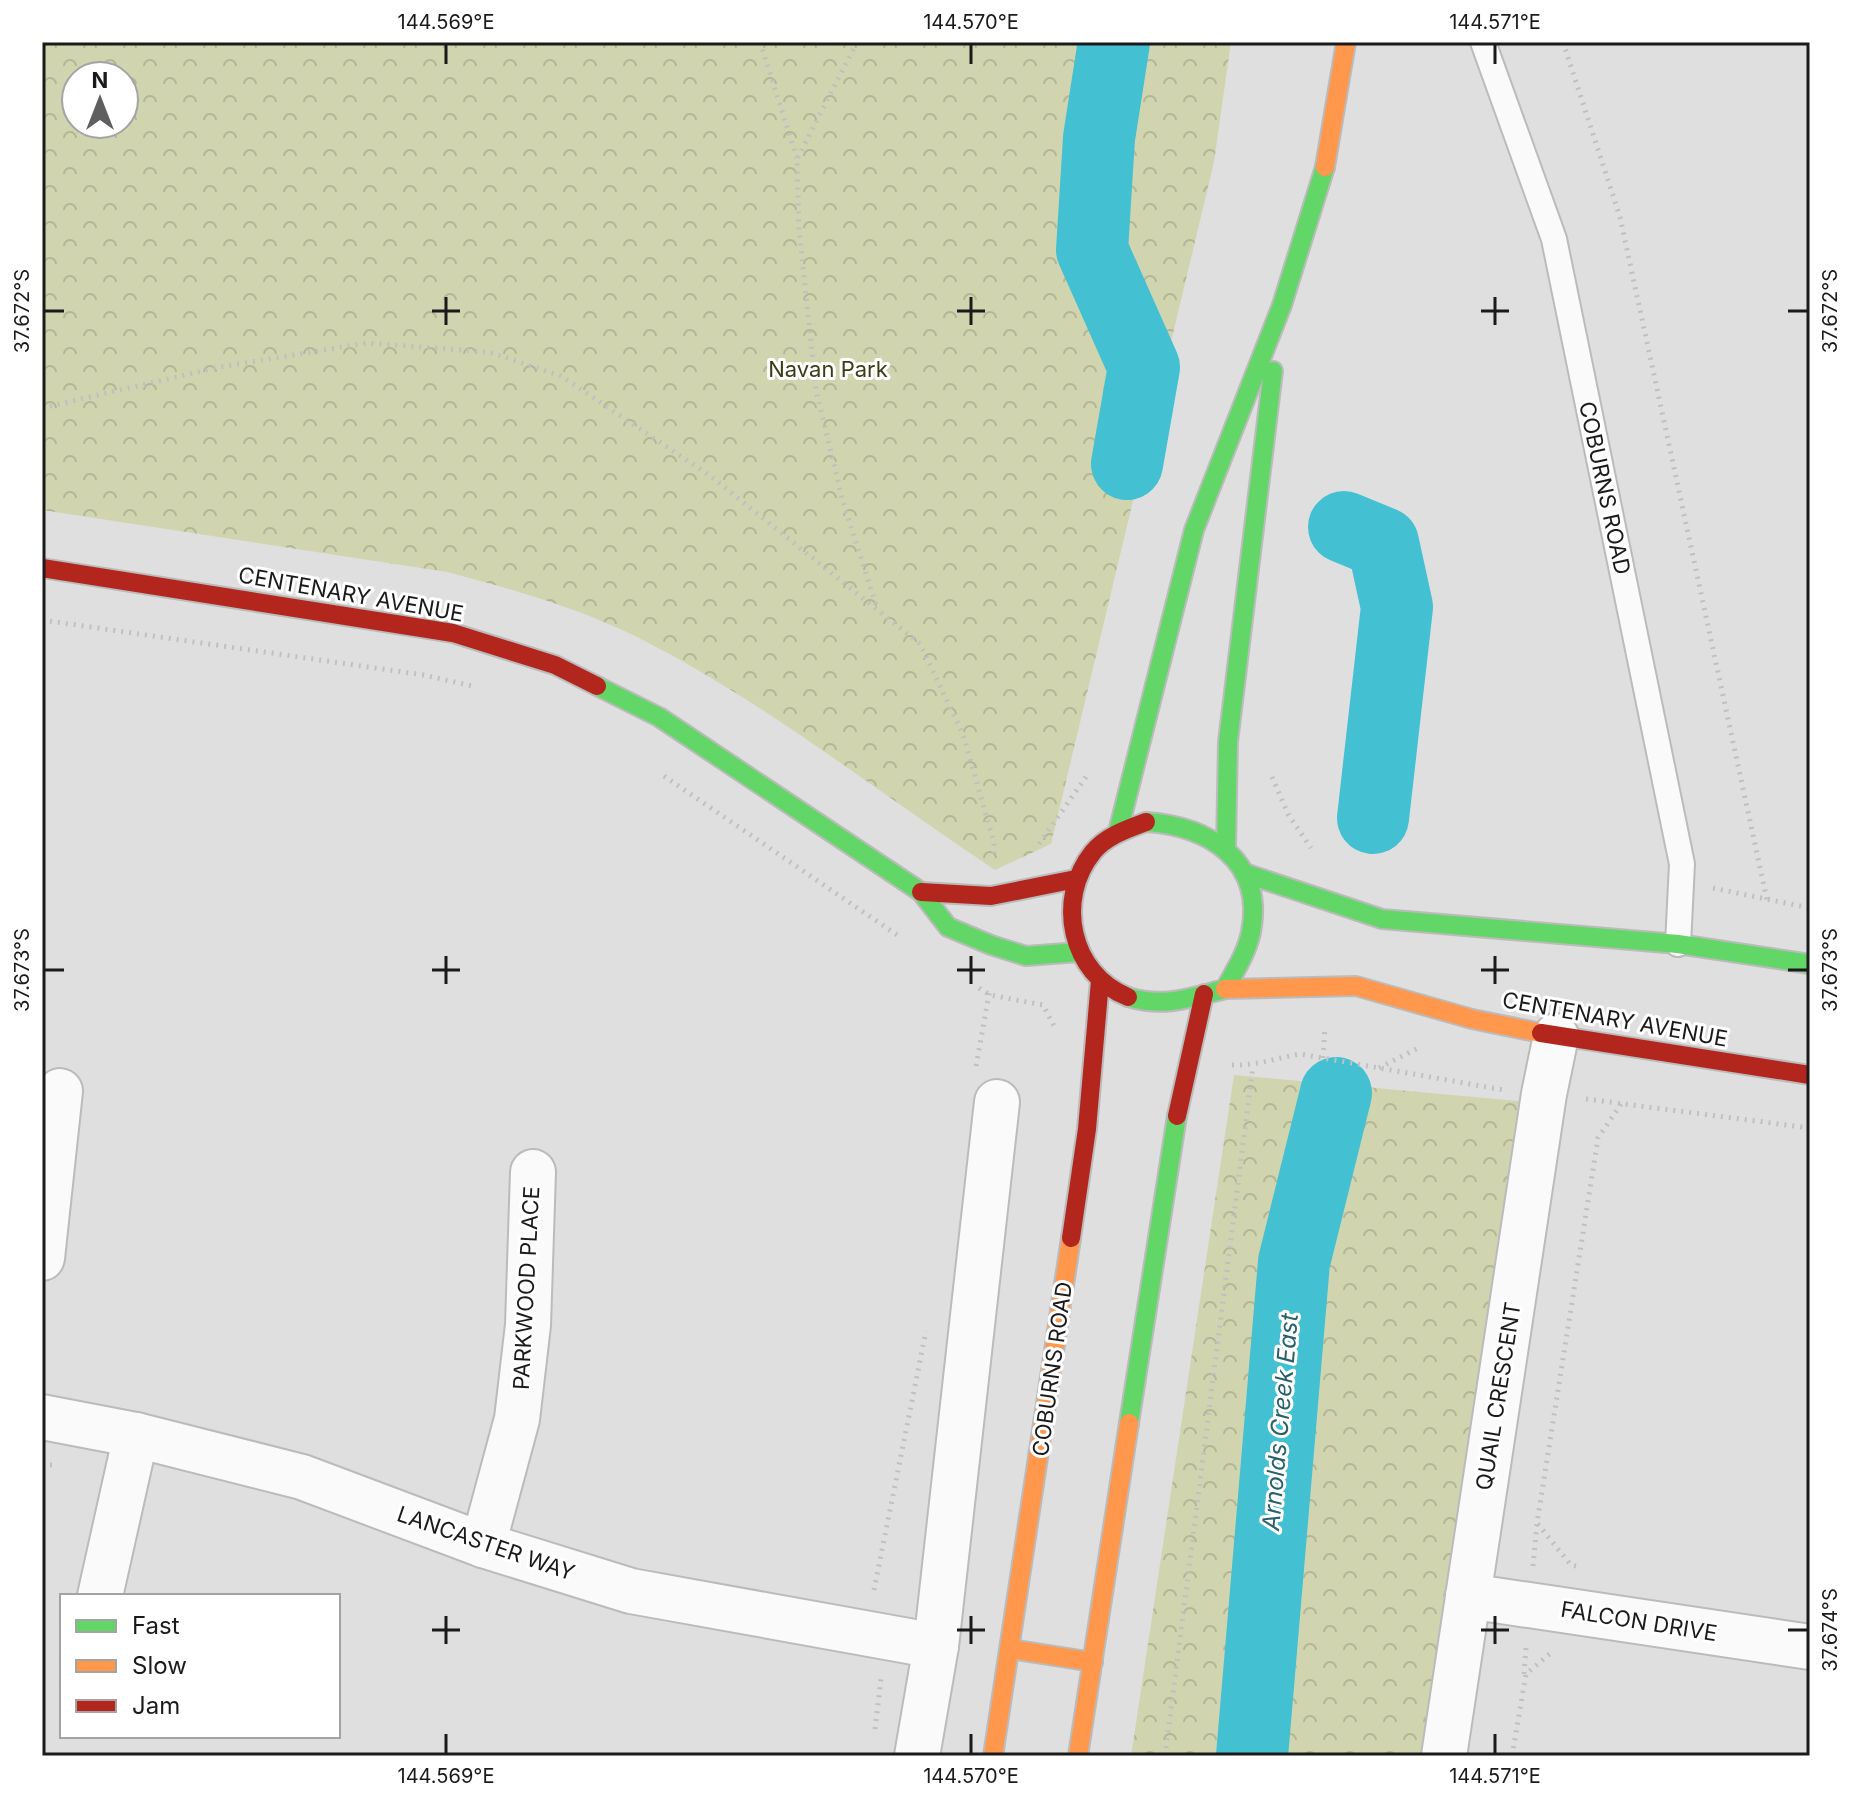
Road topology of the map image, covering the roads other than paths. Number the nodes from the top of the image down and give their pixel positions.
1 (1346, 42) edge
2 (1483, 42) edge
3 (1282, 305) junction
4 (42, 568) edge
5 (1118, 832) junction
6 (1226, 848) junction
7 (1244, 873) junction
8 (1076, 879) junction
9 (921, 892) junction
10 (1678, 944) junction
11 (1079, 952) junction
12 (1808, 964) edge
13 (1100, 981) junction
14 (1225, 989) junction
15 (1204, 994) junction
16 (1556, 1036) junction
17 (1810, 1075) edge
18 (986, 1088) road end
19 (60, 1091) dead end
20 (533, 1172) dead end
21 (42, 1258) edge
22 (42, 1417) edge
23 (136, 1435) junction
24 (483, 1545) junction
25 (100, 1594) edge
26 (1468, 1596) junction
27 (936, 1646) junction
28 (1810, 1647) edge
29 (1010, 1649) junction
30 (1093, 1662) junction
31 (917, 1756) edge
32 (993, 1756) edge
33 (1078, 1756) edge
34 (1444, 1756) edge

1 - 3 street
2 - 10 lane, COBURNS ROAD
3 - 5 street
3 - 6 street
4 - 9 street, CENTENARY AVENUE
5 - 6 street
5 - 8 street
6 - 7 street
7 - 10 street
7 - 14 street
8 - 9 street
8 - 11 street
9 - 11 street, CENTENARY AVENUE
10 - 12 street
11 - 13 street
13 - 15 street
13 - 29 street, COBURNS ROAD
14 - 15 street
14 - 16 street, CENTENARY AVENUE
15 - 30 street
16 - 17 street, CENTENARY AVENUE
16 - 26 street, QUAIL CRESCENT
18 - 27 street
19 - 21 street
20 - 24 street, PARKWOOD PLACE
22 - 23 street, LANCASTER WAY
23 - 24 street, LANCASTER WAY
23 - 25 street
24 - 27 street, LANCASTER WAY
26 - 28 street, FALCON DRIVE
26 - 34 street, QUAIL CRESCENT
27 - 31 street
29 - 30 street
29 - 32 street, COBURNS ROAD
30 - 33 street

